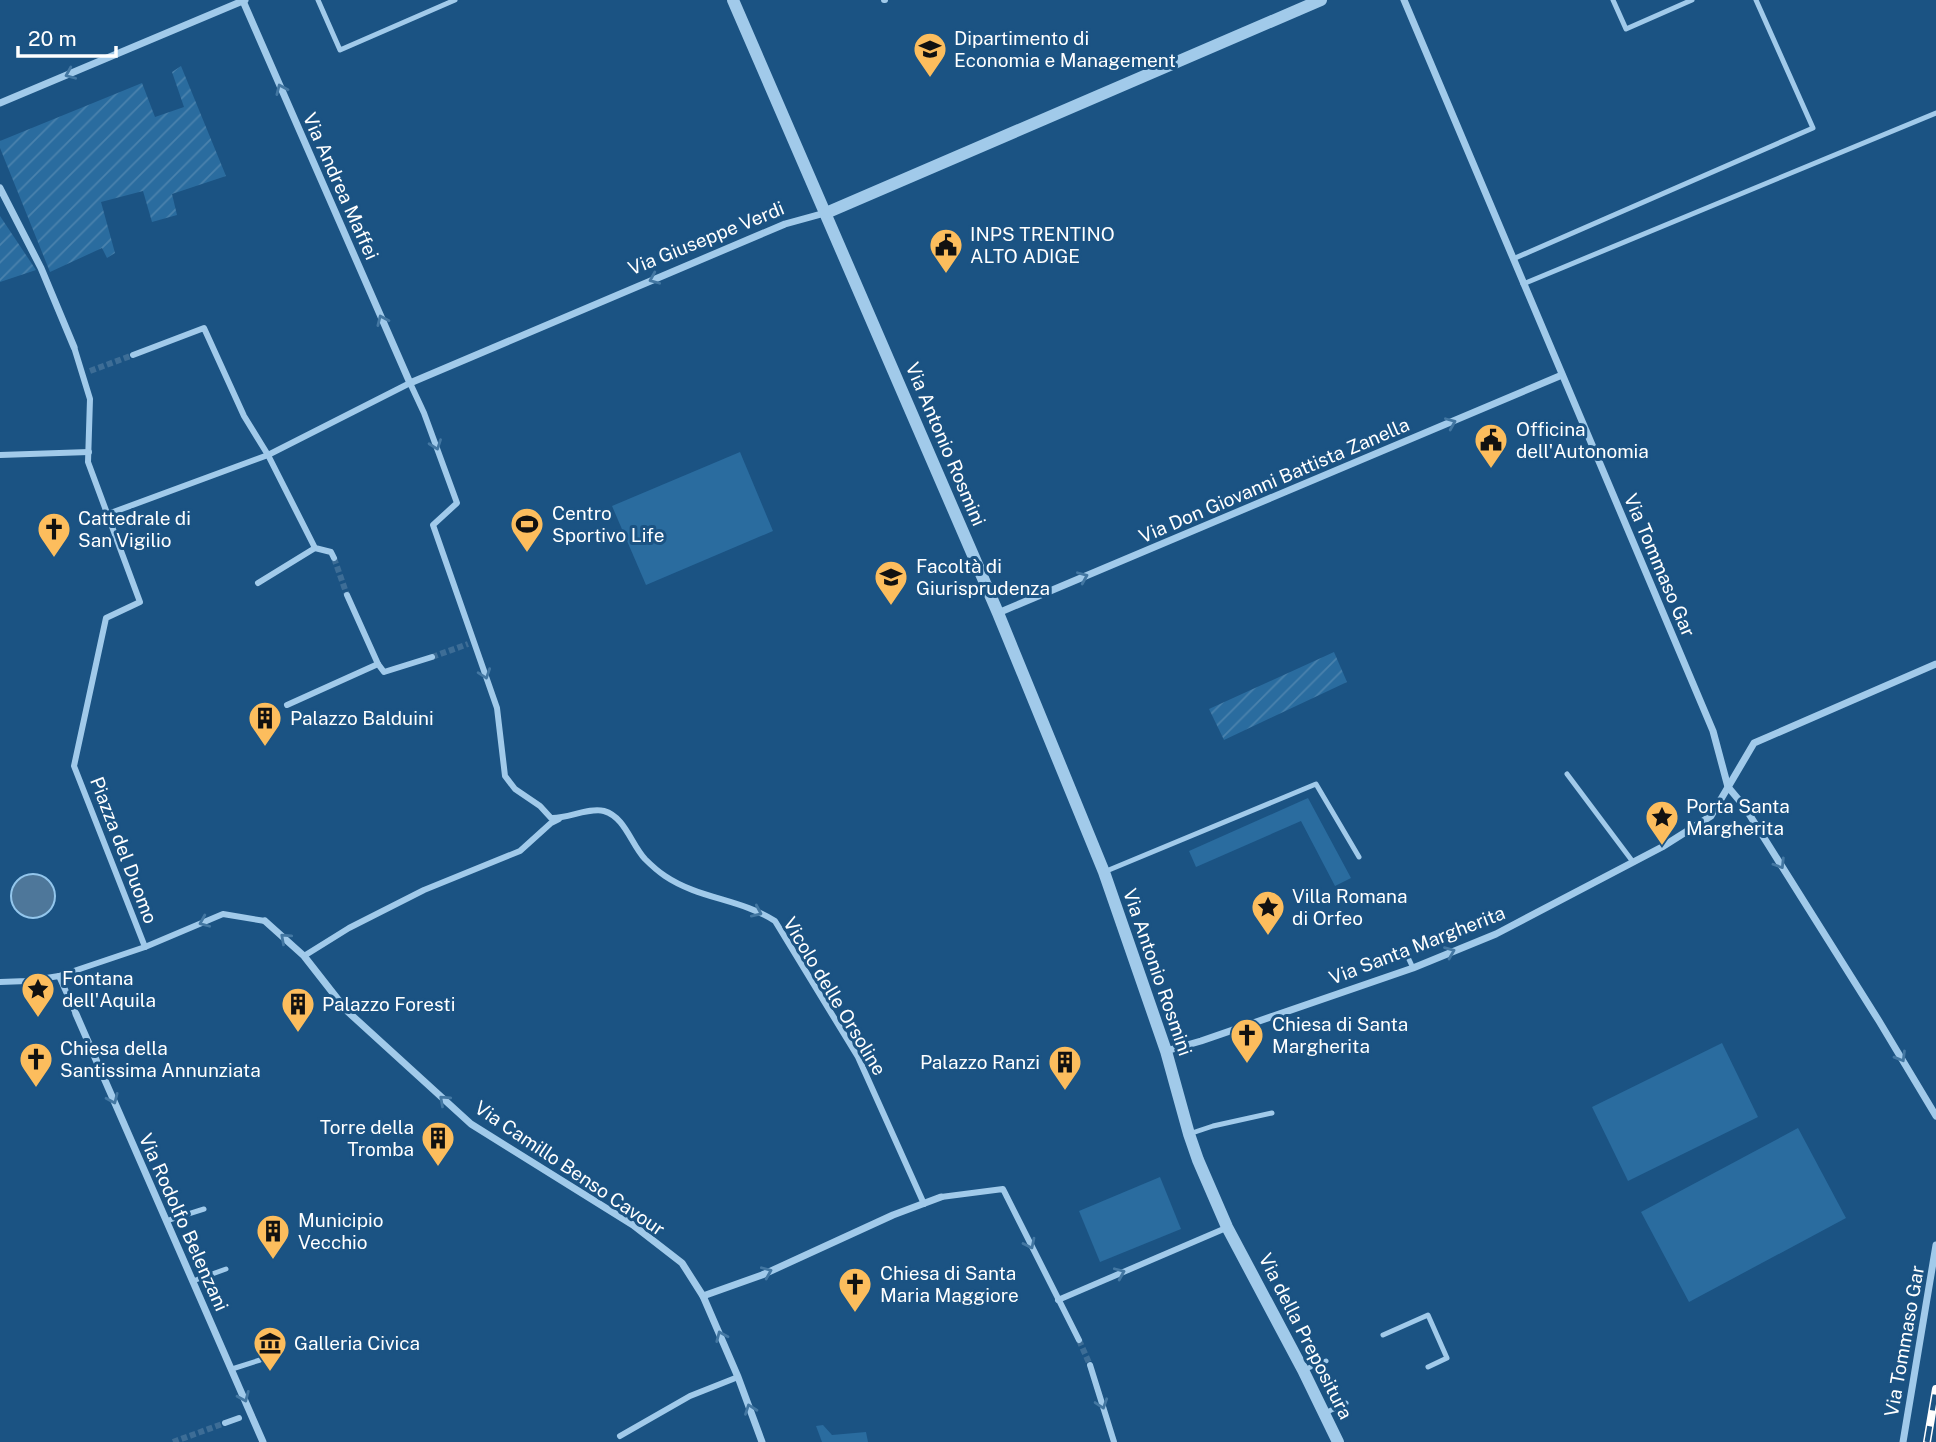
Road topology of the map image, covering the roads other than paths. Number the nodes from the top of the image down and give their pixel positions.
1 (318, 0) edge
2 (455, 0) edge
3 (733, 0) edge
4 (1321, 0) edge
5 (1404, 0) edge
6 (1613, 0) edge
7 (1692, 0) edge
8 (1756, 0) edge
9 (244, 1) edge
10 (0, 103) edge
11 (1936, 113) edge
12 (0, 188) edge
13 (826, 213) junction
14 (1513, 259) junction
15 (1523, 284) junction
16 (74, 347) joint
17 (133, 355) tunnel mouth
18 (1562, 375) junction
19 (410, 383) junction
20 (89, 452) junction
21 (0, 454) edge
22 (268, 454) junction
23 (108, 514) junction
24 (315, 548) junction
25 (334, 558) tunnel mouth
26 (258, 583) dead end
27 (347, 596) tunnel mouth
28 (998, 613) junction
29 (432, 657) tunnel mouth
30 (378, 664) junction
31 (1936, 664) edge
32 (287, 705) dead end
33 (1567, 774) dead end
34 (1728, 787) junction
35 (561, 818) junction
36 (1359, 858) dead end
37 (1633, 862) junction
38 (1104, 872) junction
39 (265, 921) joint
40 (145, 947) junction
41 (1405, 951) dead end
42 (304, 956) junction
43 (1413, 968) junction
44 (59, 976) junction
45 (0, 982) edge
46 (76, 1014) joint
47 (1166, 1051) junction
48 (1272, 1113) dead end
49 (1936, 1116) edge
50 (1188, 1134) junction
51 (941, 1197) joint
52 (924, 1204) junction
53 (204, 1209) dead end
54 (166, 1221) junction
55 (1227, 1227) junction
56 (1936, 1245) edge
57 (226, 1269) dead end
58 (192, 1281) junction
59 (703, 1296) junction
60 (1058, 1300) junction
61 (1383, 1335) dead end
62 (1079, 1340) tunnel mouth
63 (260, 1360) dead end
64 (1326, 1361) dead end
65 (1090, 1366) tunnel mouth
66 (1428, 1367) dead end
67 (232, 1369) junction
68 (1303, 1370) junction
69 (738, 1377) junction
70 (1346, 1403) dead end
71 (1325, 1413) junction
72 (239, 1418) dead end
73 (226, 1423) tunnel mouth
74 (620, 1436) dead end
75 (263, 1442) edge
76 (762, 1442) edge
77 (1114, 1442) edge
78 (1338, 1442) edge
79 (1903, 1442) edge

1 - 2 lane
3 - 13 street, Via Antonio Rosmini
4 - 13 street, Via Giuseppe Verdi
5 - 14 street, Via Tommaso Gar
6 - 7 lane
8 - 14 lane
9 -> 10 street
19 -> 9 street, Via Andrea Maffei
11 - 15 lane
12 - 16 street
13 -> 19 street, Via Giuseppe Verdi
13 - 28 street, Via Antonio Rosmini
14 - 15 street, Via Tommaso Gar
15 - 18 street, Via Tommaso Gar
16 - 20 street
17 - 22 street
28 -> 18 street, Via Don Giovanni Battista Zanella
18 - 34 street, Via Tommaso Gar
19 - 22 street, Via Giuseppe Verdi
19 -> 35 street
20 - 21 street
20 - 23 street
22 - 23 street, Via Giuseppe Verdi
22 - 24 street
23 - 40 street, Piazza del Duomo
24 - 25 street
24 - 26 street
27 - 30 street
28 - 38 street, Via Antonio Rosmini
29 - 30 street
30 - 32 street
31 - 34 street, Via Santa Margherita
33 - 37 lane
34 - 37 street, Via Santa Margherita
34 -> 49 street, Via Tommaso Gar
35 - 42 street
35 -> 52 street, Vicolo delle Orsoline
36 - 38 lane
43 -> 37 street, Via Santa Margherita
38 - 47 street, Via Antonio Rosmini
39 -> 40 street, Piazza del Duomo
42 -> 39 street, Via Camillo Benso Cavour
40 - 44 street, Piazza del Duomo
41 - 43 lane
59 -> 42 street, Via Camillo Benso Cavour
43 - 47 street, Via Santa Margherita
44 - 45 street, Piazza del Duomo
44 - 46 street
46 -> 54 street, Via Rodolfo Belenzani
47 - 50 street, Via Antonio Rosmini
48 - 50 lane
50 - 55 street, Via della Prepositura
51 - 52 street
51 -> 60 street
59 -> 52 street
53 - 54 lane
54 - 58 street, Via Rodolfo Belenzani
60 -> 55 street
55 - 68 street, Via della Prepositura
56 - 79 street, Via Tommaso Gar
57 - 58 lane
58 - 67 street, Via Rodolfo Belenzani
69 -> 59 street, Via Camillo Benso Cavour
60 - 62 street
61 - 66 lane
63 - 67 lane
64 - 68 lane
65 -> 77 street
67 -> 75 street, Via Rodolfo Belenzani
68 - 71 street, Via della Prepositura
69 - 74 street
76 -> 69 street, Via Camillo Benso Cavour
70 - 71 lane
71 - 78 street, Via della Prepositura
72 - 73 street

